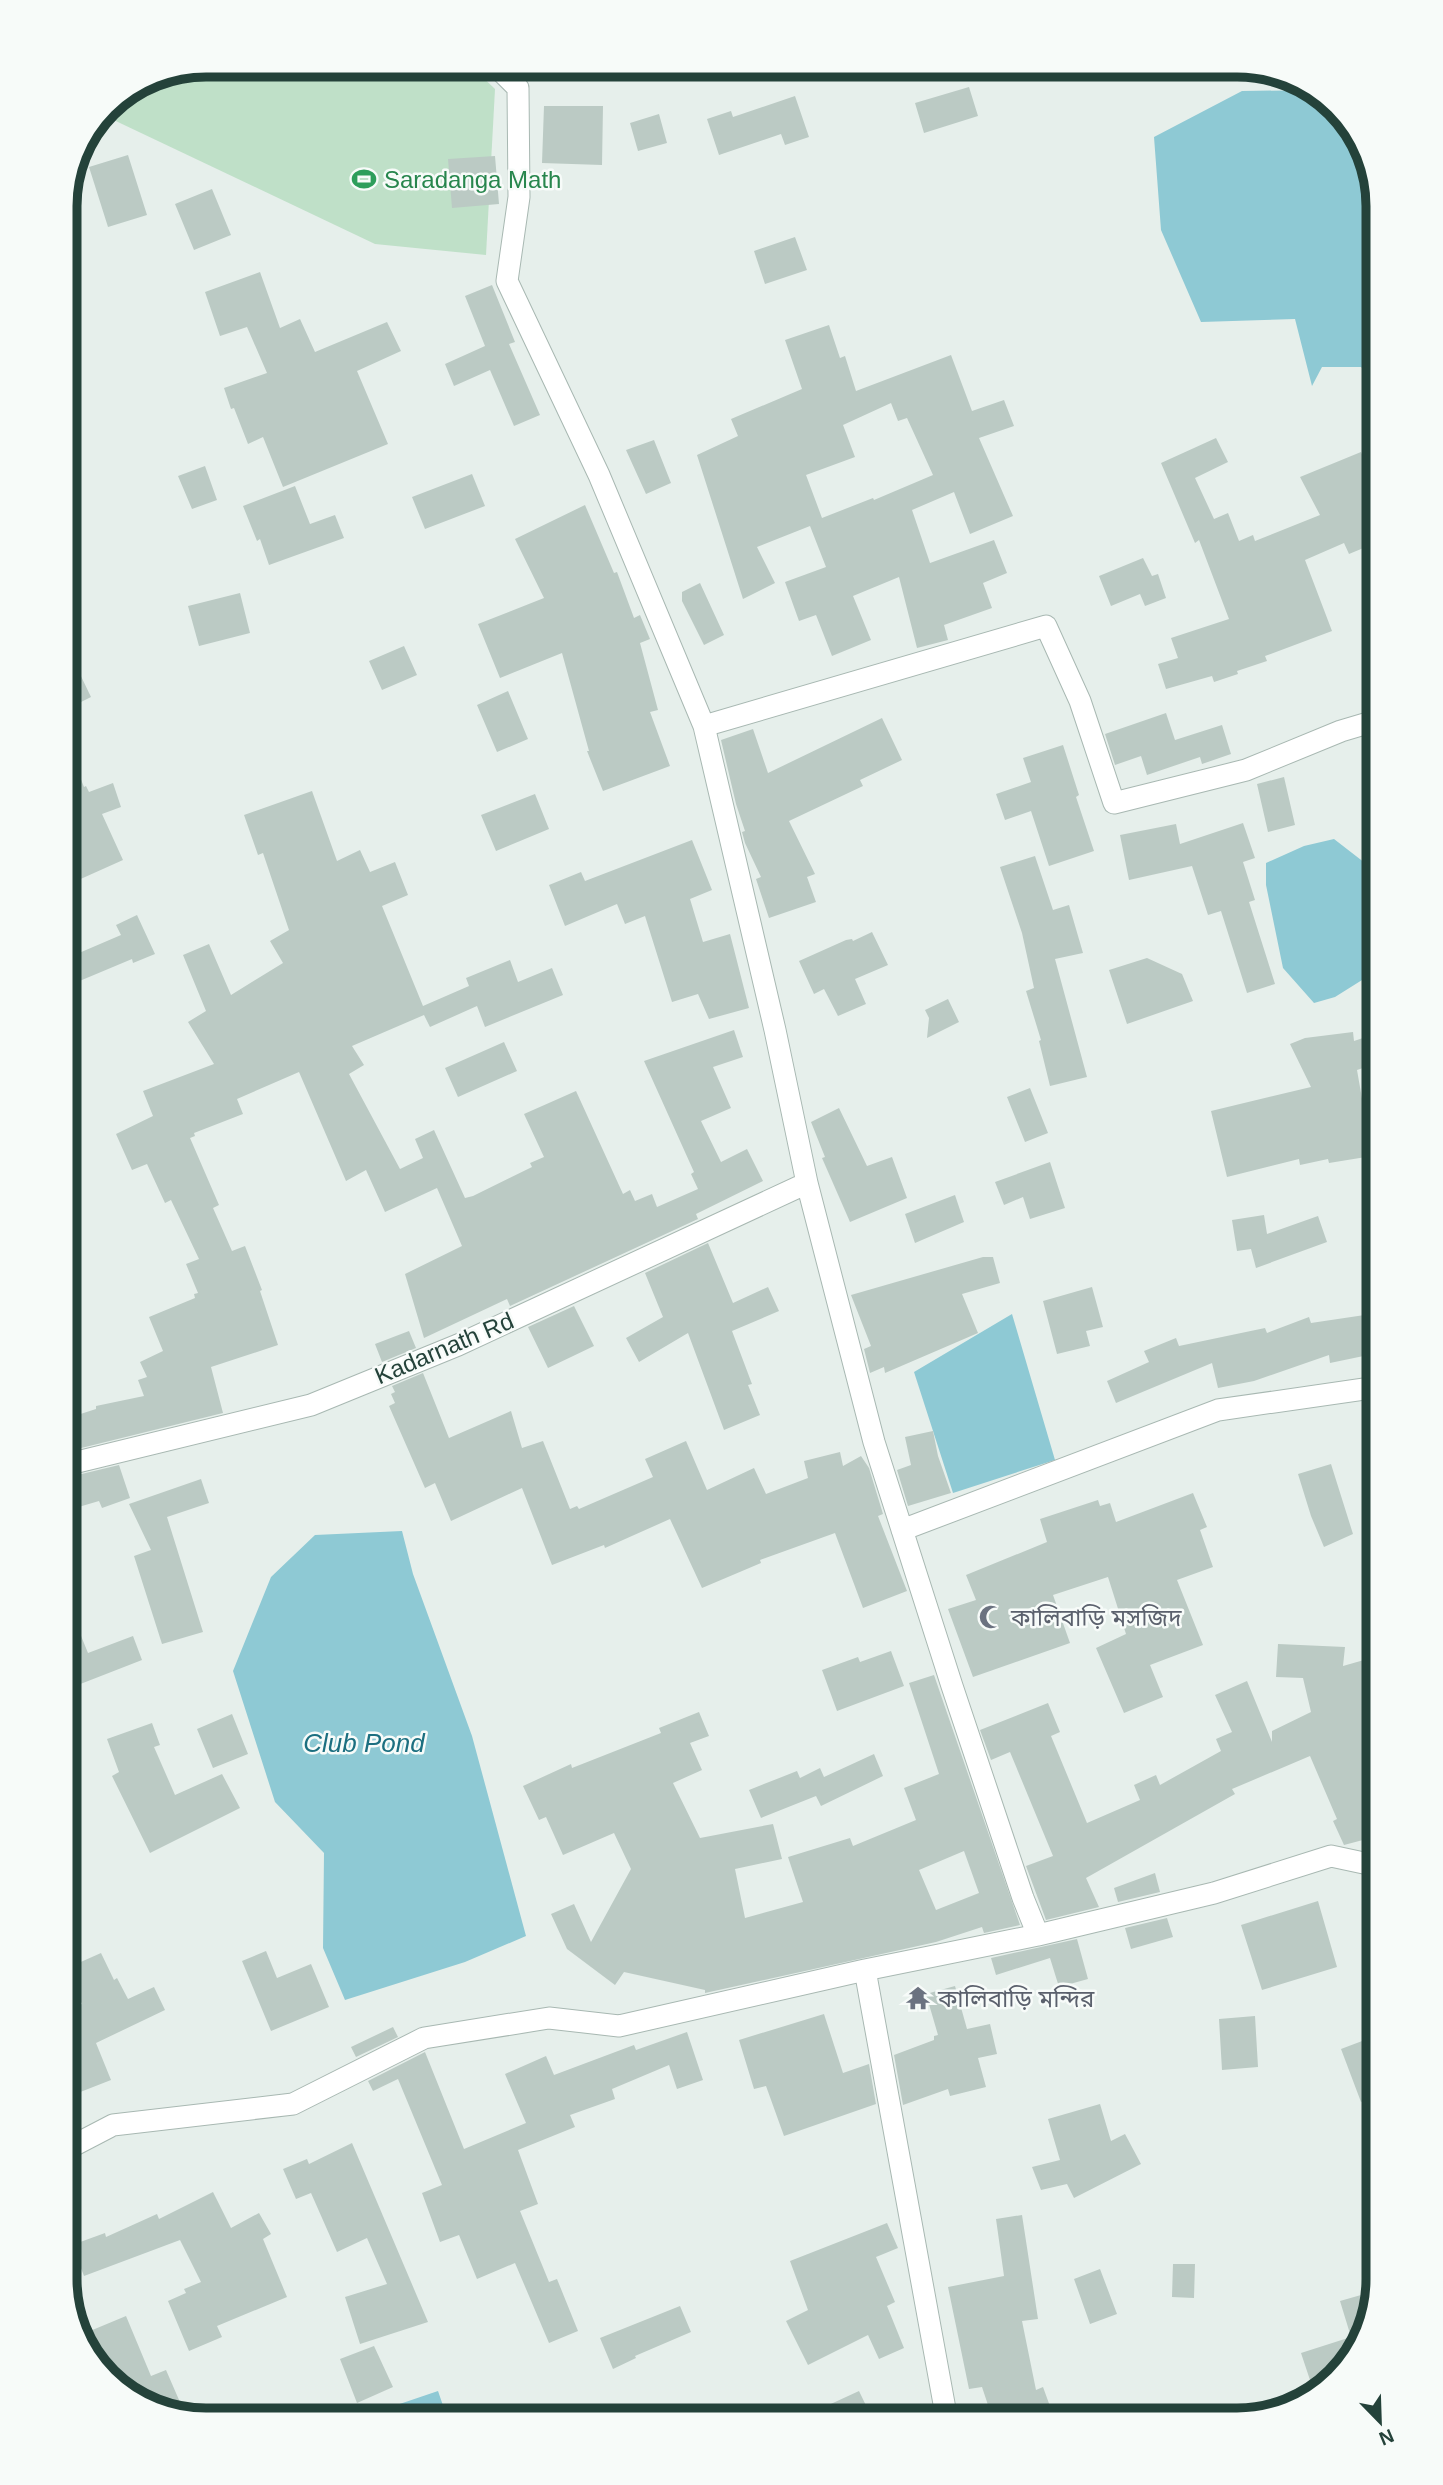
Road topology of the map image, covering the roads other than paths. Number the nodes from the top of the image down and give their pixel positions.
1 (507, 77) edge
2 (1366, 724) edge
3 (704, 726) junction
4 (807, 1183) junction
5 (1366, 1389) edge
6 (77, 1462) edge
7 (902, 1530) junction
8 (1366, 1864) edge
9 (1038, 1935) junction
10 (865, 1969) junction
11 (77, 2144) edge
12 (945, 2408) edge

1 - 3 street
2 - 3 street
3 - 4 street
4 - 6 street, Kadarnath Rd
4 - 7 street
5 - 7 street
7 - 9 street
8 - 9 street
9 - 10 street
10 - 11 street
10 - 12 street

